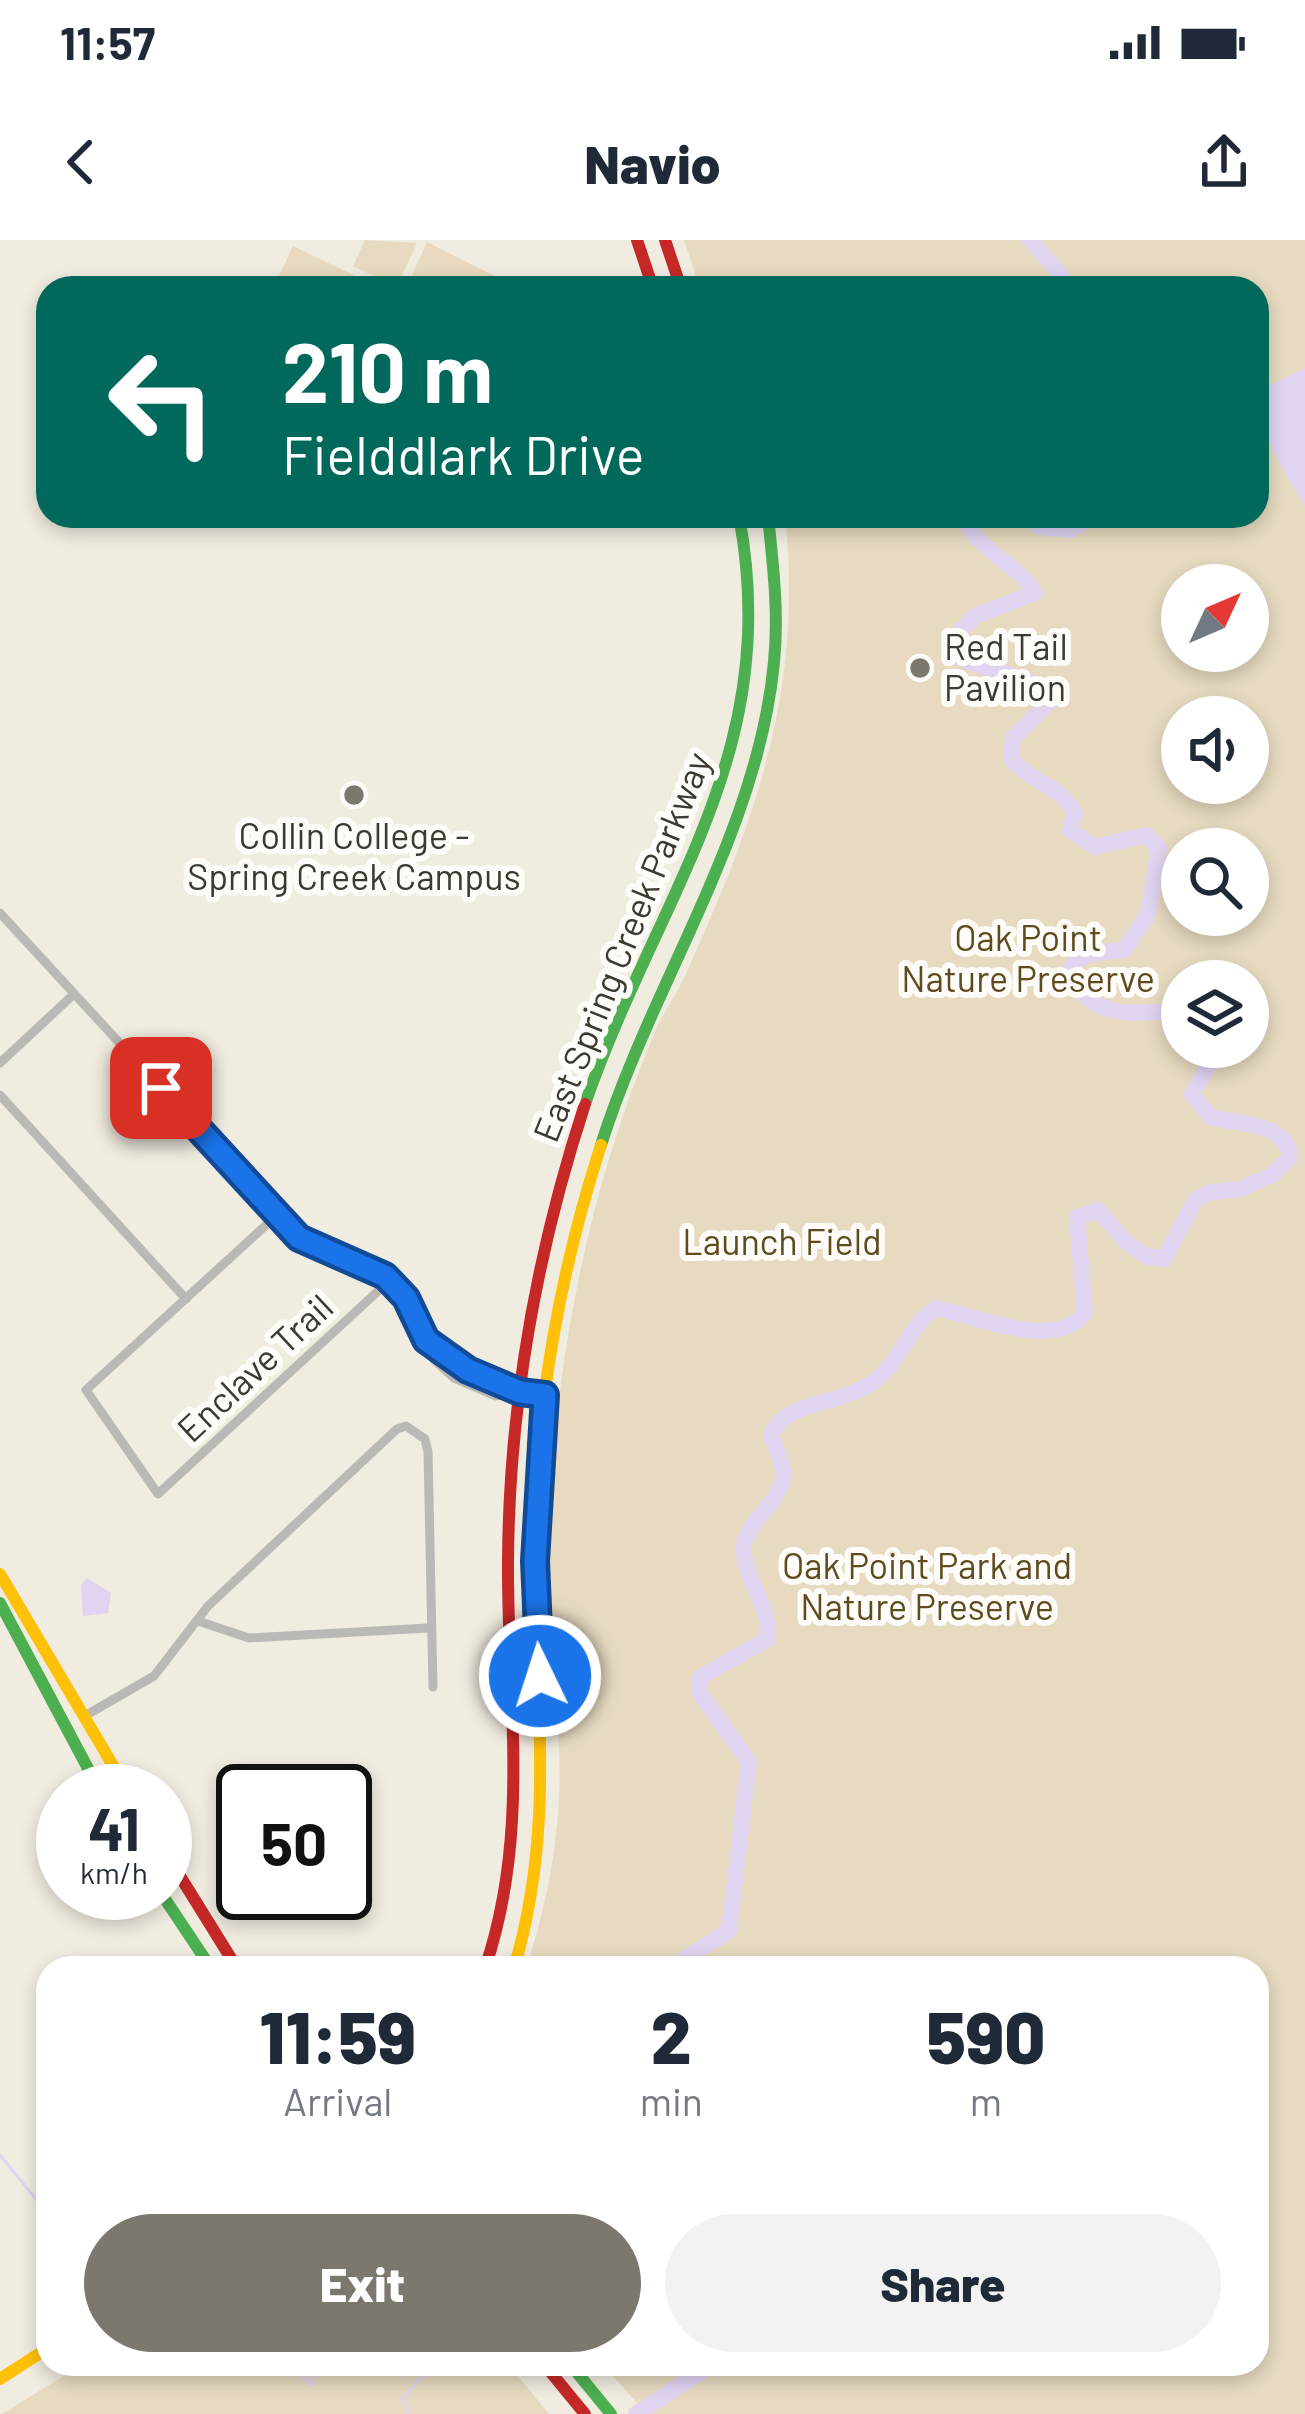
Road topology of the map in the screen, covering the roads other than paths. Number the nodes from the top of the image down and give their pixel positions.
1 (637, 240) edge
2 (665, 240) edge
3 (649, 276) edge
4 (678, 276) edge
5 (741, 528) edge
6 (769, 528) edge
7 (670, 908) junction
8 (0, 913) edge
9 (694, 919) junction
10 (74, 994) junction
11 (0, 1064) edge
12 (0, 1095) edge
13 (277, 1215) junction
14 (389, 1281) junction
15 (186, 1299) junction
16 (520, 1392) junction
17 (545, 1395) junction
18 (0, 1574) edge
19 (0, 1603) edge
20 (23, 1606) junction
21 (9, 1616) junction
22 (198, 1621) junction
23 (428, 1628) junction
24 (540, 1676) junction
25 (513, 1679) junction
26 (433, 1687) dead end
27 (83, 1717) junction
28 (64, 1726) junction
29 (85, 1764) edge
30 (112, 1764) edge
31 (192, 1896) edge
32 (179, 1920) edge
33 (209, 1923) junction
34 (189, 1934) junction
35 (203, 1956) edge
36 (229, 1956) edge
37 (488, 1956) edge
38 (517, 1956) edge
39 (36, 2356) edge
40 (554, 2376) edge
41 (580, 2376) edge
42 (0, 2379) edge
43 (585, 2414) edge
44 (611, 2414) edge

1 - 3 main road
2 - 4 main road
5 - 7 main road, East Spring Creek Parkway
6 - 9 main road, East Spring Creek Parkway
7 - 9 main road
7 - 16 main road, East Spring Creek Parkway
8 - 10 street
9 - 17 main road, East Spring Creek Parkway
10 - 11 street
10 - 13 street
12 - 15 street
13 - 14 street
13 - 15 street
14 - 15 street, Enclave Trail
14 - 16 street
16 - 17 main road
16 - 25 main road, East Spring Creek Parkway
17 - 24 main road, East Spring Creek Parkway
18 - 20 main road
19 - 21 main road
20 - 21 main road
20 - 27 main road
21 - 28 main road
22 - 23 street
22 - 23 street
22 - 27 street
23 - 26 street
24 - 25 main road
24 - 38 main road, East Spring Creek Parkway
25 - 37 main road, East Spring Creek Parkway
27 - 28 main road
27 - 30 main road
28 - 29 main road
31 - 33 main road
32 - 34 main road
33 - 34 main road
33 - 36 main road
34 - 35 main road
39 - 42 main road
40 - 43 main road
41 - 44 main road

